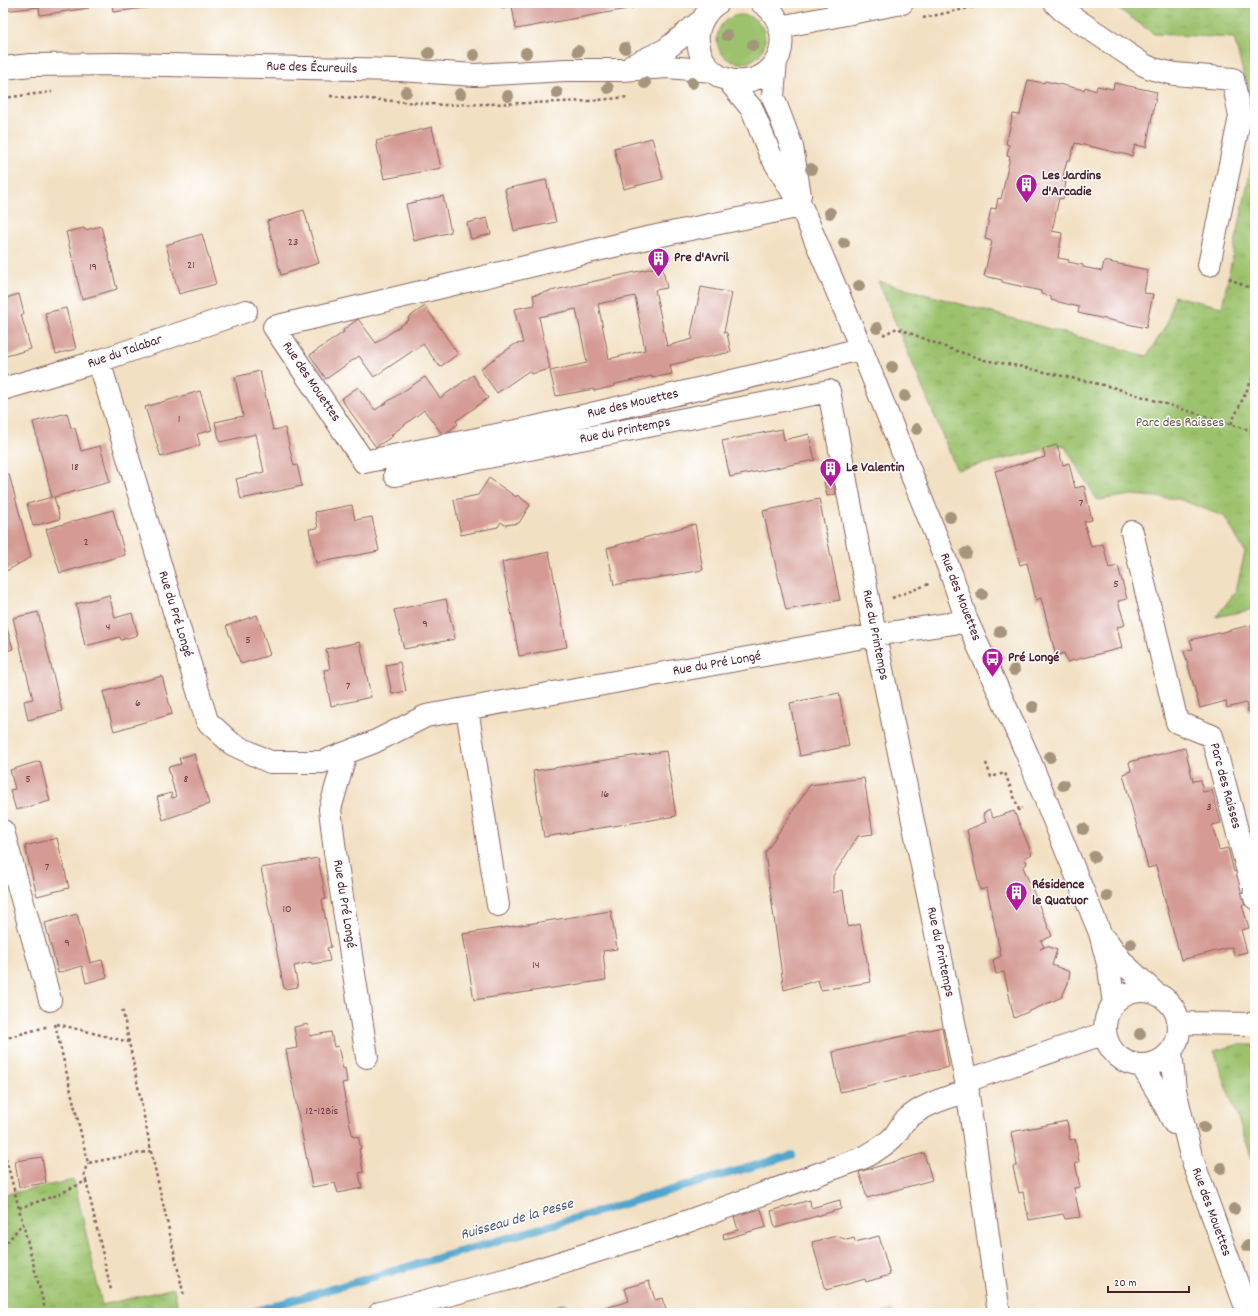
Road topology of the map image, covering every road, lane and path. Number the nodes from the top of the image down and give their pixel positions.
1 (763, 3) edge
2 (902, 3) edge
3 (1055, 3) edge
4 (707, 11) edge
5 (780, 27) junction
6 (776, 61) junction
7 (3, 68) edge
8 (621, 70) junction
9 (719, 75) junction
10 (801, 206) junction
11 (1209, 265) dead end
12 (246, 311) dead end
13 (860, 348) junction
14 (99, 361) junction
15 (1255, 373) edge
16 (3, 389) edge
17 (1231, 424) junction
18 (1255, 432) edge
19 (395, 475) dead end
20 (1132, 532) dead end
21 (952, 576) junction
22 (869, 607) junction
23 (967, 622) junction
24 (875, 635) junction
25 (467, 709) junction
26 (346, 753) junction
27 (986, 763) dead end
28 (1045, 798) junction
29 (3, 831) edge
30 (1255, 898) edge
31 (498, 906) dead end
32 (1100, 933) junction
33 (1154, 992) junction
34 (50, 1000) dead end
35 (1114, 1004) junction
36 (122, 1007) dead end
37 (1179, 1023) junction
38 (56, 1024) junction
39 (1255, 1024) edge
40 (1105, 1033) junction
41 (3, 1039) edge
42 (129, 1042) junction
43 (1171, 1052) junction
44 (367, 1057) dead end
45 (1142, 1066) junction
46 (967, 1086) junction
47 (3, 1147) edge
48 (151, 1151) junction
49 (1191, 1156) junction
50 (88, 1163) junction
51 (86, 1181) junction
52 (19, 1208) junction
53 (23, 1223) junction
54 (3, 1247) edge
55 (111, 1290) dead end
56 (184, 1296) dead end
57 (145, 1309) dead end
58 (46, 1313) edge
59 (130, 1313) edge
60 (380, 1313) edge
61 (999, 1313) edge
62 (1248, 1313) edge

1 - 5 street
2 - 5 street
3 - 11 street
4 - 8 street, Rue des Écureuils
4 - 9 street, Rue des Mouettes
5 - 6 street, Rue des Mouettes
6 - 9 street, Rue des Écureuils
6 - 10 street, Rue des Mouettes
7 - 8 street, Rue des Écureuils
8 - 9 street, Rue des Écureuils
9 - 10 street, Rue des Mouettes
10 - 13 street, Rue des Mouettes
10 - 13 street, Rue des Mouettes
12 - 14 street, Rue du Talabar
13 - 17 path
13 - 21 street, Rue des Mouettes
14 - 16 street, Rue du Talabar
14 - 26 street, Rue du Pré Longé
15 - 17 path
17 - 18 path
19 - 22 street, Rue du Printemps
20 - 30 street, Parc des Raisses
21 - 22 path
21 - 23 street, Rue des Mouettes
22 - 24 street, Rue du Printemps
23 - 24 street, Rue du Pré Longé
23 - 28 street, Rue des Mouettes
24 - 25 street, Rue du Pré Longé
24 - 46 street, Rue du Printemps
25 - 26 street, Rue du Pré Longé
25 - 31 street
26 - 44 street, Rue du Pré Longé
27 - 28 path
28 - 32 street, Rue des Mouettes
29 - 34 street
32 - 33 street, Rue des Mouettes
32 - 35 street, Rue des Mouettes
33 - 35 street
33 - 37 street
35 - 40 street
36 - 42 path
37 - 39 street
37 - 43 street
38 - 41 path
38 - 42 path
38 - 50 path
40 - 45 street
40 - 46 street
42 - 48 path
43 - 45 street
43 - 49 street, Rue des Mouettes
45 - 49 street, Rue des Mouettes
46 - 60 street
46 - 61 street, Rue du Printemps
47 - 52 path
48 - 50 path
48 - 56 path
49 - 62 street, Rue des Mouettes
50 - 51 path
51 - 52 path
51 - 55 path
52 - 53 path
53 - 54 path
53 - 58 path
57 - 59 path

